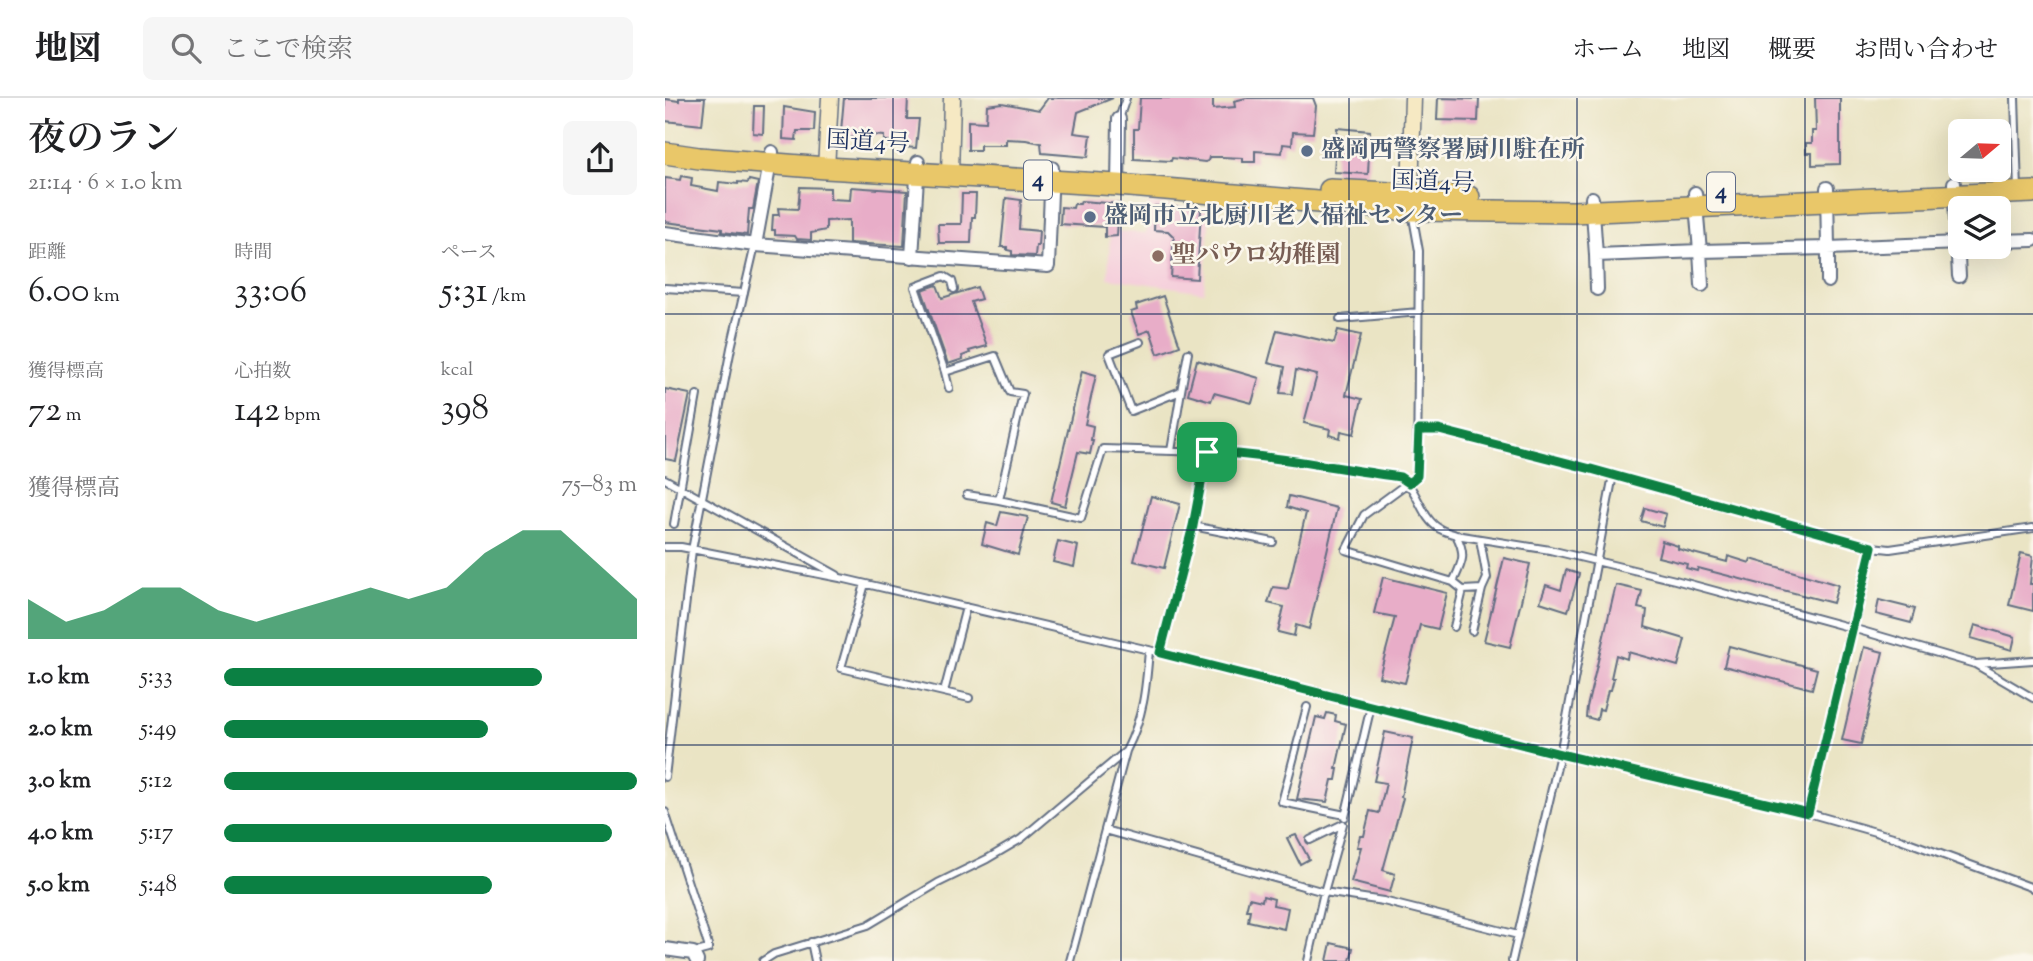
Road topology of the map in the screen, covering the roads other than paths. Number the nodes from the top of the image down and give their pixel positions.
1 (830, 98) edge
2 (952, 98) edge
3 (1126, 98) edge
4 (1413, 98) edge
5 (2015, 98) edge
6 (1119, 119) joint
7 (665, 143) edge
8 (665, 153) edge
9 (772, 157) junction
10 (826, 162) junction
11 (918, 167) junction
12 (950, 169) junction
13 (1052, 174) junction
14 (1118, 179) junction
15 (2025, 186) edge
16 (1954, 189) junction
17 (1828, 194) junction
18 (1955, 196) edge
19 (1696, 200) junction
20 (1411, 202) junction
21 (1593, 204) junction
22 (665, 233) edge
23 (2033, 240) edge
24 (2011, 241) edge
25 (1948, 243) edge
26 (755, 245) junction
27 (1828, 248) junction
28 (1700, 251) junction
29 (1596, 255) junction
30 (912, 257) junction
31 (1958, 259) edge
32 (1959, 276) dead end
33 (1828, 281) dead end
34 (1702, 285) dead end
35 (665, 288) edge
36 (954, 289) dead end
37 (1597, 289) dead end
38 (744, 293) junction
39 (1419, 312) junction
40 (1340, 319) dead end
41 (1140, 342) dead end
42 (1188, 353) dead end
43 (945, 372) junction
44 (949, 388) dead end
45 (1181, 391) junction
46 (697, 395) dead end
47 (1419, 430) junction
48 (1171, 451) junction
49 (1207, 452) junction
50 (1613, 475) junction
51 (665, 479) edge
52 (1409, 483) junction
53 (680, 486) junction
54 (968, 495) dead end
55 (999, 500) junction
56 (703, 501) junction
57 (674, 524) dead end
58 (1193, 526) junction
59 (2033, 528) edge
60 (1456, 535) junction
61 (1480, 539) junction
62 (1273, 542) dead end
63 (665, 547) edge
64 (1872, 547) junction
65 (692, 550) junction
66 (1595, 561) junction
67 (845, 579) junction
68 (1453, 582) junction
69 (865, 584) junction
70 (1482, 589) junction
71 (1463, 590) junction
72 (966, 607) junction
73 (1454, 627) dead end
74 (1852, 628) junction
75 (1472, 631) dead end
76 (1149, 650) junction
77 (1160, 653) junction
78 (2033, 660) edge
79 (1975, 664) junction
80 (944, 692) junction
81 (969, 698) dead end
82 (2033, 698) edge
83 (1307, 706) dead end
84 (1371, 706) junction
85 (1126, 751) junction
86 (1560, 754) junction
87 (665, 777) edge
88 (665, 812) edge
89 (1808, 813) junction
90 (1345, 815) junction
91 (1343, 824) junction
92 (1105, 830) junction
93 (1310, 840) dead end
94 (2033, 888) edge
95 (1324, 892) junction
96 (1518, 935) junction
97 (811, 942) junction
98 (665, 949) edge
99 (695, 957) edge
100 (763, 961) edge
101 (815, 961) edge
102 (1070, 961) edge
103 (1308, 961) edge
104 (1512, 961) edge

1 - 10 street
2 - 12 street
3 - 6 lane
4 - 20 street
5 - 15 lane
6 - 14 street
7 - 9 highway, 国道4号 / 4
8 - 9 highway, 国道4号 / 4
9 - 10 highway, 国道4号 / 4
9 - 26 street
10 - 11 highway, 国道4号 / 4
11 - 12 highway, 国道4号 / 4
11 - 30 street
12 - 13 highway, 国道4号 / 4
13 - 14 highway, 国道4号 / 4
13 - 30 street
14 - 20 highway, 国道4号 / 4
15 - 16 highway, 国道4号 / 4
16 - 17 highway, 国道4号 / 4
16 - 18 street
17 - 19 highway, 国道4号 / 4
17 - 27 street
19 - 21 highway, 国道4号 / 4
19 - 28 street
20 - 21 highway, 国道4号 / 4
20 - 39 lane
21 - 29 street
22 - 26 street
23 - 24 street
25 - 27 street
26 - 30 street
26 - 38 lane
27 - 28 street
27 - 33 street
28 - 29 street
28 - 34 street
29 - 37 street
31 - 32 street
35 - 38 lane
36 - 43 lane
38 - 56 lane
39 - 40 lane
39 - 47 lane
41 - 45 lane
42 - 45 lane
43 - 44 lane
43 - 55 lane
45 - 48 lane
46 - 53 lane
47 - 50 lane
47 - 52 lane
48 - 49 lane
48 - 55 lane
49 - 52 lane
49 - 58 lane
50 - 64 lane
50 - 66 lane
51 - 53 lane
52 - 60 lane
52 - 68 lane
53 - 56 lane
53 - 57 lane
54 - 55 lane
56 - 65 lane
56 - 67 lane
58 - 62 lane
58 - 77 lane
59 - 64 lane
60 - 61 lane
60 - 68 lane
61 - 66 lane
61 - 70 lane
63 - 65 lane
64 - 74 lane
65 - 67 lane
65 - 87 lane
66 - 74 lane
66 - 86 lane
67 - 69 lane
68 - 71 lane
69 - 72 lane
69 - 80 lane
70 - 71 lane
70 - 75 lane
71 - 73 lane
72 - 76 lane
72 - 80 lane
74 - 79 lane
74 - 89 lane
76 - 77 lane
76 - 85 lane
77 - 84 lane
78 - 79 lane
79 - 82 lane
80 - 81 lane
83 - 90 lane
84 - 86 lane
84 - 90 lane
85 - 92 lane
85 - 97 lane
86 - 89 lane
86 - 96 lane
88 - 99 lane
89 - 94 lane
90 - 91 lane
91 - 93 lane
91 - 95 lane
92 - 95 lane
92 - 102 lane
95 - 96 lane
95 - 103 lane
96 - 104 lane
97 - 100 lane
97 - 101 lane
98 - 99 street

